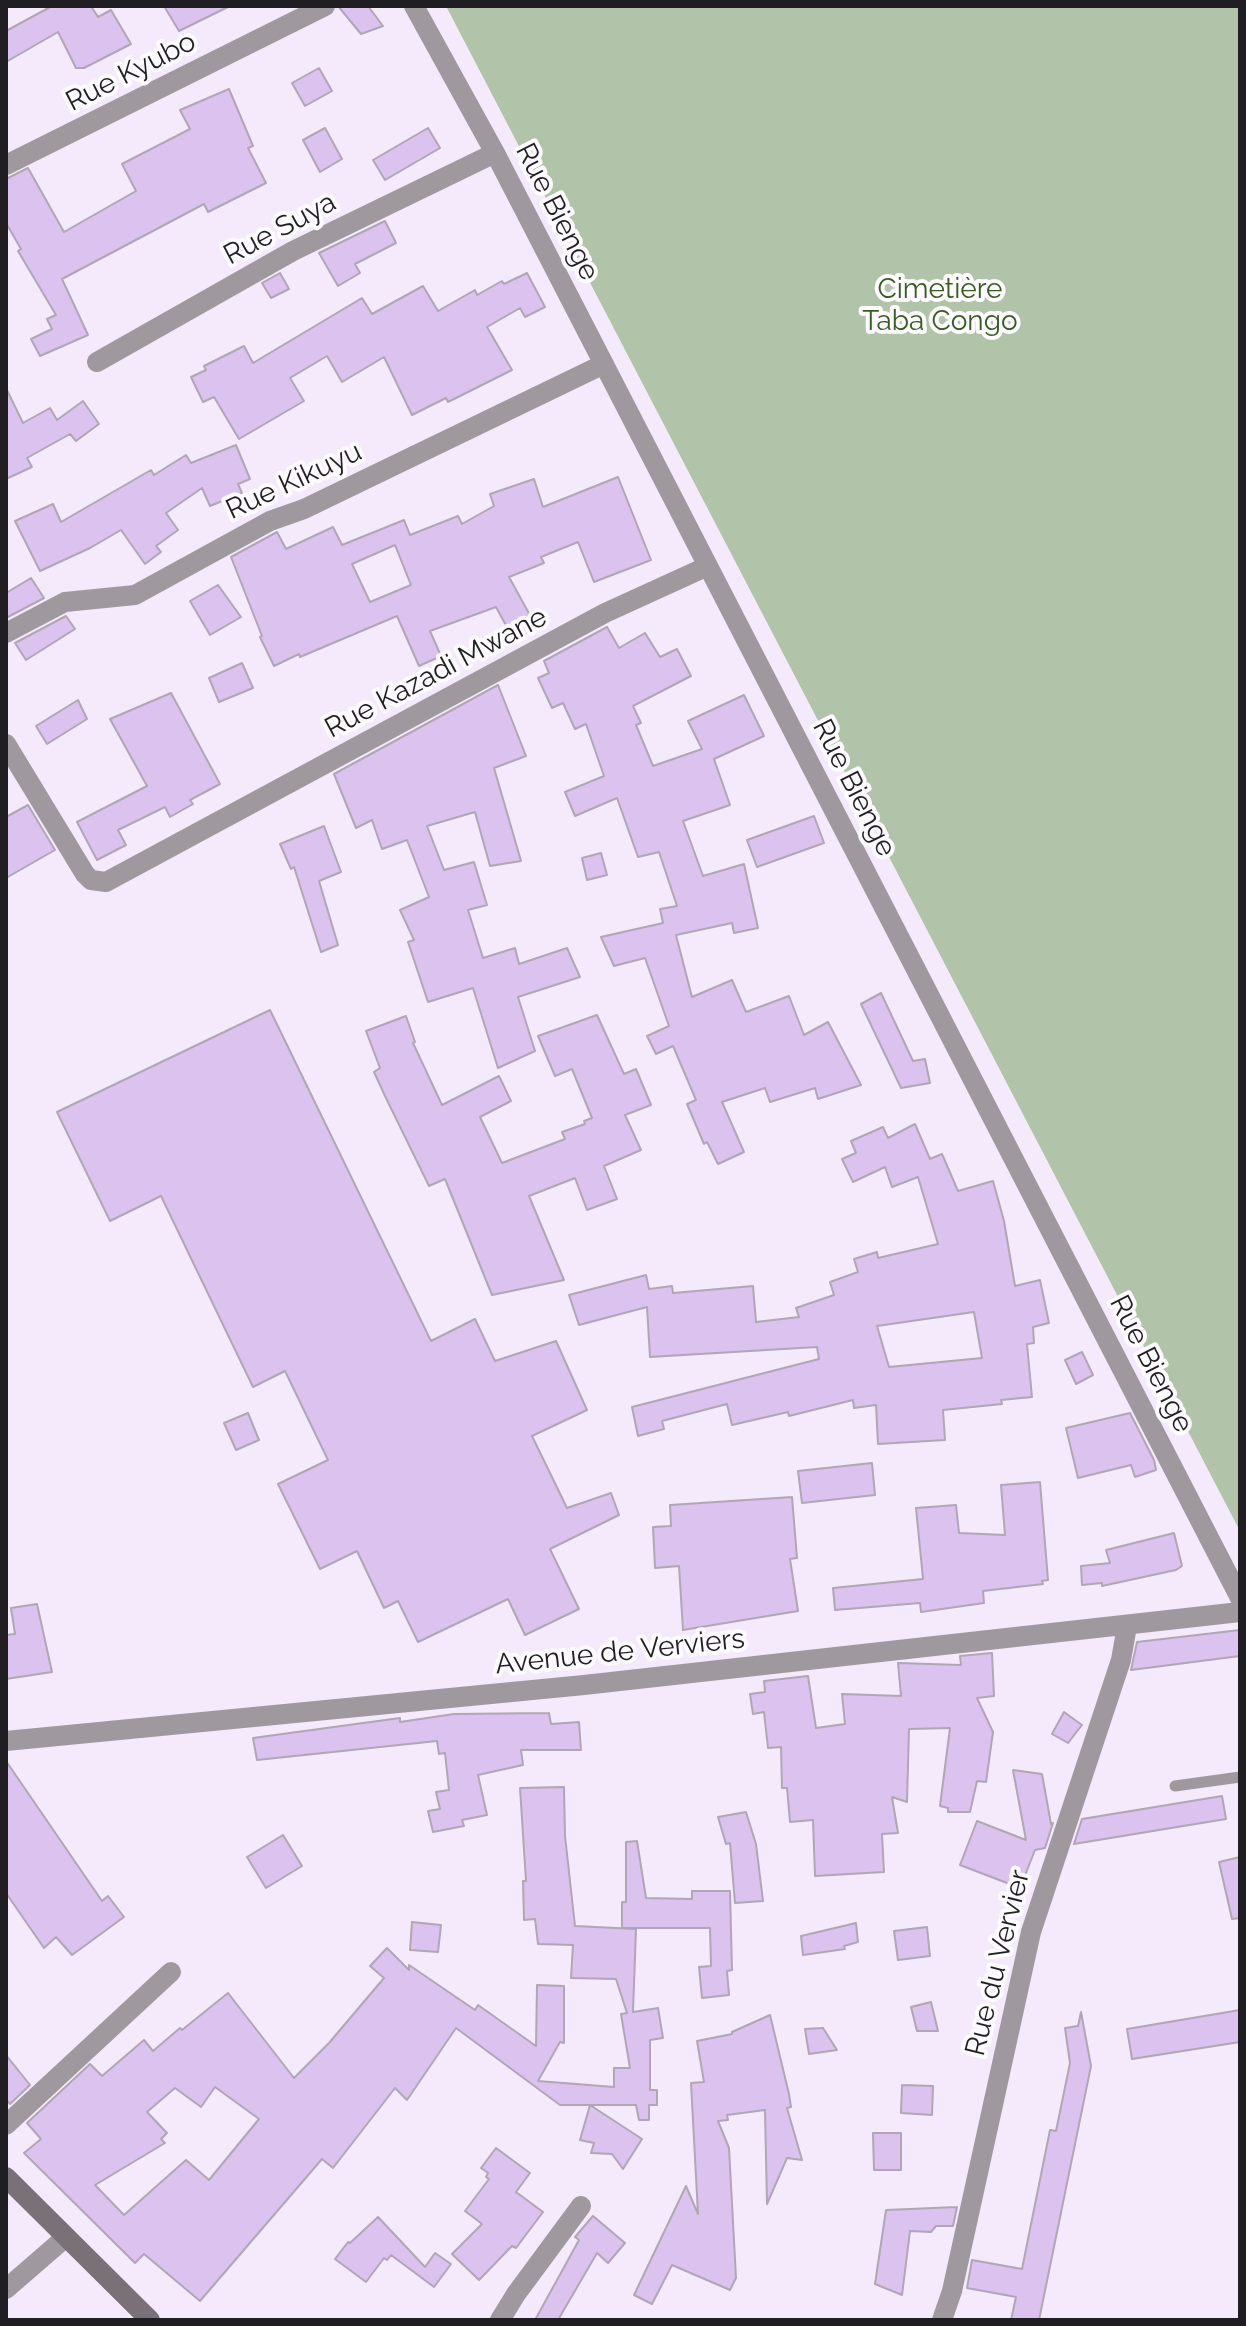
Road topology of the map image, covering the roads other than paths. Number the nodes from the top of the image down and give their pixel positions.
1 (325, 6) edge
2 (414, 6) edge
3 (495, 153) junction
4 (6, 165) edge
5 (97, 362) dead end
6 (604, 364) junction
7 (708, 566) junction
8 (6, 633) edge
9 (6, 744) edge
10 (1240, 1598) edge
11 (1240, 1612) edge
12 (1127, 1626) junction
13 (6, 1741) edge
14 (1240, 1777) edge
15 (1175, 1786) dead end
16 (171, 1972) dead end
17 (6, 2125) edge
18 (6, 2177) edge
19 (581, 2206) dead end
20 (66, 2237) junction
21 (6, 2289) edge
22 (150, 2320) edge
23 (500, 2320) edge
24 (942, 2320) edge

1 - 4 street, Rue Kyubo
2 - 3 street, Rue Bienge
3 - 5 street, Rue Suya
3 - 6 street, Rue Bienge
6 - 7 street, Rue Bienge
6 - 8 street, Rue Kikuyu
7 - 9 street, Rue Kazadi Mwane
7 - 10 street, Rue Bienge
11 - 12 street, Avenue de Verviers
12 - 13 street, Avenue de Verviers
12 - 24 street, Rue du Vervier
14 - 15 lane
16 - 17 street
18 - 20 main road
19 - 23 street
20 - 21 street
20 - 22 main road

